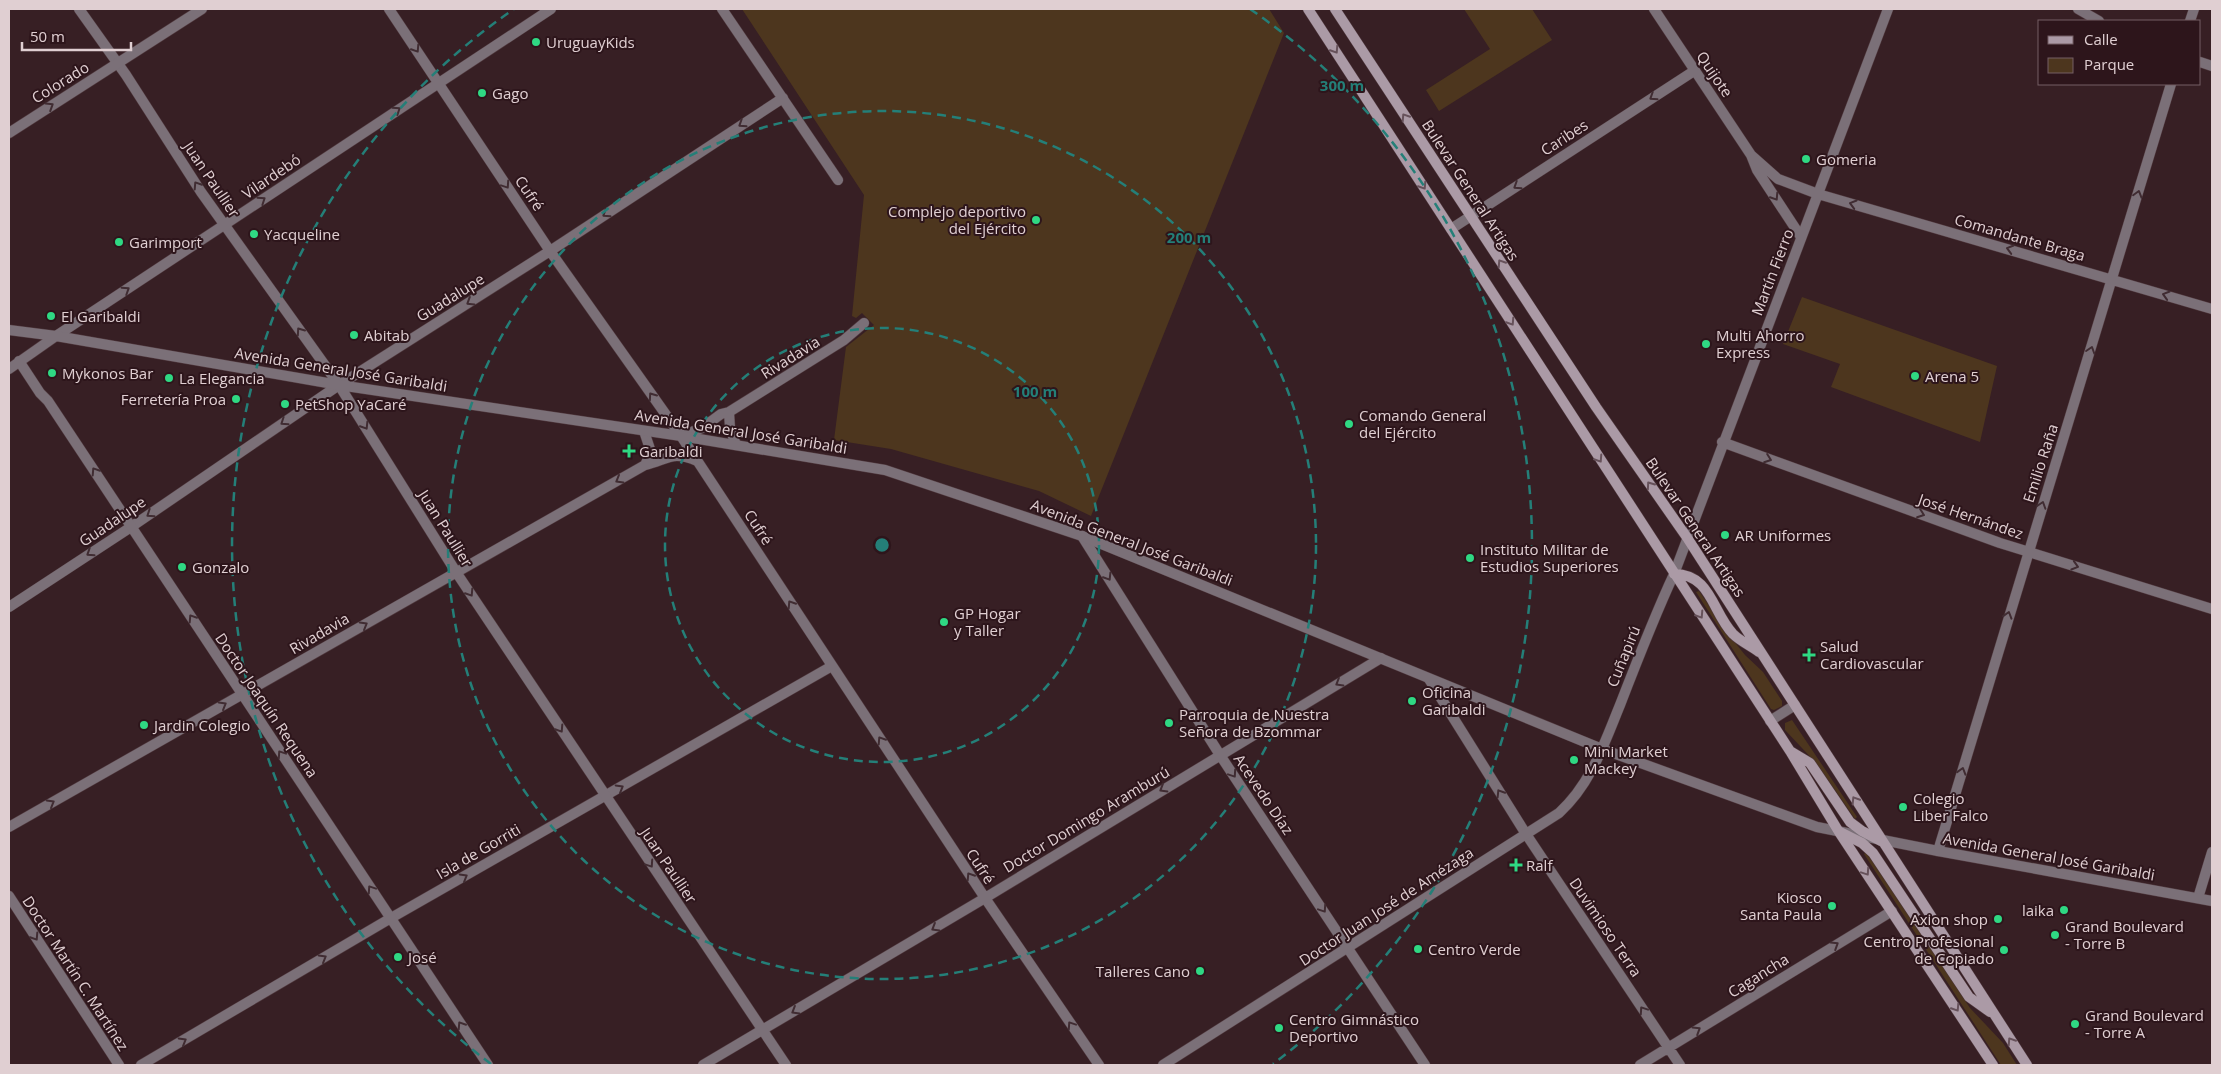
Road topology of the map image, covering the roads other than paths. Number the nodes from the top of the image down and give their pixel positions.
1 (79, 9) edge
2 (202, 9) edge
3 (390, 9) edge
4 (550, 9) edge
5 (722, 9) edge
6 (1308, 9) edge
7 (1335, 9) edge
8 (1654, 9) edge
9 (1888, 9) edge
10 (2078, 9) edge
11 (2097, 20) edge
12 (118, 64) junction
13 (1694, 71) junction
14 (439, 83) junction
15 (2171, 85) edge
16 (783, 98) junction
17 (9, 132) edge
18 (1751, 155) junction
19 (838, 180) dead end
20 (1818, 194) junction
21 (1470, 216) junction
22 (225, 225) junction
23 (1451, 229) junction
24 (1801, 238) junction
25 (550, 251) junction
26 (2113, 279) junction
27 (2212, 309) edge
28 (864, 323) dead end
29 (9, 330) edge
30 (56, 336) junction
31 (20, 362) junction
32 (9, 369) edge
33 (339, 385) junction
34 (729, 412) junction
35 (644, 431) junction
36 (680, 436) junction
37 (1722, 442) junction
38 (736, 445) junction
39 (697, 461) junction
40 (645, 465) junction
41 (131, 527) junction
42 (1082, 536) junction
43 (1688, 539) junction
44 (2028, 551) junction
45 (456, 572) junction
46 (1674, 574) junction
47 (9, 606) edge
48 (2212, 609) edge
49 (1764, 654) junction
50 (1381, 658) junction
51 (832, 666) junction
52 (1429, 679) junction
53 (242, 694) junction
54 (1795, 705) junction
55 (1770, 721) junction
56 (1602, 749) junction
57 (1790, 751) junction
58 (1220, 755) junction
59 (605, 797) junction
60 (9, 827) edge
61 (1839, 832) junction
62 (1526, 834) junction
63 (1882, 841) junction
64 (1938, 852) junction
65 (2212, 852) edge
66 (9, 896) edge
67 (985, 898) junction
68 (2198, 898) junction
69 (2212, 901) edge
70 (1892, 910) junction
71 (391, 918) junction
72 (1349, 948) junction
73 (1995, 1016) junction
74 (762, 1030) junction
75 (1668, 1048) junction
76 (119, 1065) edge
77 (141, 1065) edge
78 (488, 1065) edge
79 (703, 1065) edge
80 (786, 1065) edge
81 (1098, 1065) edge
82 (1163, 1065) edge
83 (1425, 1065) edge
84 (1640, 1065) edge
85 (1680, 1065) edge
86 (1993, 1065) edge
87 (2027, 1065) edge

1 - 12 street, Juan Paullier
2 - 12 street, Colorado
3 -> 14 street, Cufré
4 - 14 street, Vilardebó
5 - 16 street
6 -> 23 main road
21 -> 7 main road, Bulevar General Artigas
8 - 13 street, Quijote
9 - 20 street, Martín Fierro
10 - 11 street
17 -> 12 street, Colorado
22 -> 12 street, Juan Paullier
13 - 18 street, Quijote
13 -> 21 street, Caribes
22 -> 14 street, Vilardebó
14 -> 25 street, Cufré
26 -> 15 street, Emilio Raña
16 - 19 street
16 -> 25 street, Guadalupe
18 - 20 street, Quijote
18 -> 24 street, Quijote
20 - 24 street, Martín Fierro
26 -> 20 street, Comandante Braga
21 - 23 street, Caribes
43 -> 21 main road, Bulevar General Artigas
30 -> 22 street, Vilardebó
33 -> 22 street, Juan Paullier
23 -> 46 main road
24 - 37 street, Martín Fierro
25 -> 33 street, Guadalupe
36 -> 25 street, Cufré
27 -> 26 street, Comandante Braga
44 -> 26 street, Emilio Raña
28 - 34 street, Rivadavia
29 - 30 street, Avenida General José Garibaldi
30 - 31 street, Vilardebó
30 - 33 street, Avenida General José Garibaldi
31 - 32 street, Vilardebó
41 -> 31 street, Doctor Joaquín Requena
33 - 35 street, Avenida General José Garibaldi
33 -> 41 street, Guadalupe
33 -> 45 street, Juan Paullier
34 - 36 street, Rivadavia
34 - 38 street
35 - 36 street, Avenida General José Garibaldi
35 - 40 street
36 - 38 street, Avenida General José Garibaldi
36 - 39 street, Cufré
37 - 43 street, Martín Fierro
37 -> 44 street, José Hernández
38 - 42 street, Avenida General José Garibaldi
39 - 40 street, Rivadavia
51 -> 39 street, Cufré
40 -> 45 street, Rivadavia
41 -> 47 street, Guadalupe
53 -> 41 street, Doctor Joaquín Requena
42 - 50 street, Avenida General José Garibaldi
42 -> 58 street, Acevedo Díaz
43 - 46 street, Martín Fierro
43 - 49 main road, Bulevar General Artigas
44 -> 48 street, José Hernández
64 -> 44 street, Emilio Raña
53 -> 45 street, Rivadavia
45 -> 59 street, Juan Paullier
46 - 49 main road
46 -> 55 main road
46 - 56 street, Cuñapirú
49 - 54 main road, Bulevar General Artigas
50 - 52 street, Avenida General José Garibaldi
50 -> 58 street, Doctor Domingo Aramburú
59 -> 51 street, Isla de Gorriti
67 -> 51 street, Cufré
52 - 56 street, Avenida General José Garibaldi
62 -> 52 street, Duvimioso Terra
60 -> 53 street, Rivadavia
71 -> 53 street, Doctor Joaquín Requena
54 - 55 street
63 -> 54 main road, Bulevar General Artigas
55 - 57 main road
56 - 61 street, Avenida General José Garibaldi
56 - 62 street, Doctor Juan José de Amézaga
57 - 61 main road
57 - 63 main road
58 -> 67 street, Doctor Domingo Aramburú
58 -> 72 street, Acevedo Díaz
71 -> 59 street, Isla de Gorriti
59 -> 74 street, Juan Paullier
61 - 63 street, Avenida General José Garibaldi
61 -> 70 main road
61 - 73 main road
62 - 72 street, Doctor Juan José de Amézaga
75 -> 62 street, Duvimioso Terra
63 - 64 street, Avenida General José Garibaldi
63 - 73 main road, Bulevar General Artigas
64 - 68 street, Avenida General José Garibaldi
65 - 68 street
66 -> 76 street, Doctor Martín C. Martínez
67 -> 74 street, Doctor Domingo Aramburú
81 -> 67 street, Cufré
68 - 69 street, Avenida General José Garibaldi
75 -> 70 street, Cagancha
70 -> 86 main road
77 -> 71 street, Isla de Gorriti
78 -> 71 street, Doctor Joaquín Requena
72 - 82 street, Doctor Juan José de Amézaga
72 - 83 street, Acevedo Díaz
87 -> 73 main road, Bulevar General Artigas
74 - 79 street, Doctor Domingo Aramburú
74 - 80 street, Juan Paullier
75 - 84 street, Cagancha
75 - 85 street, Duvimioso Terra

